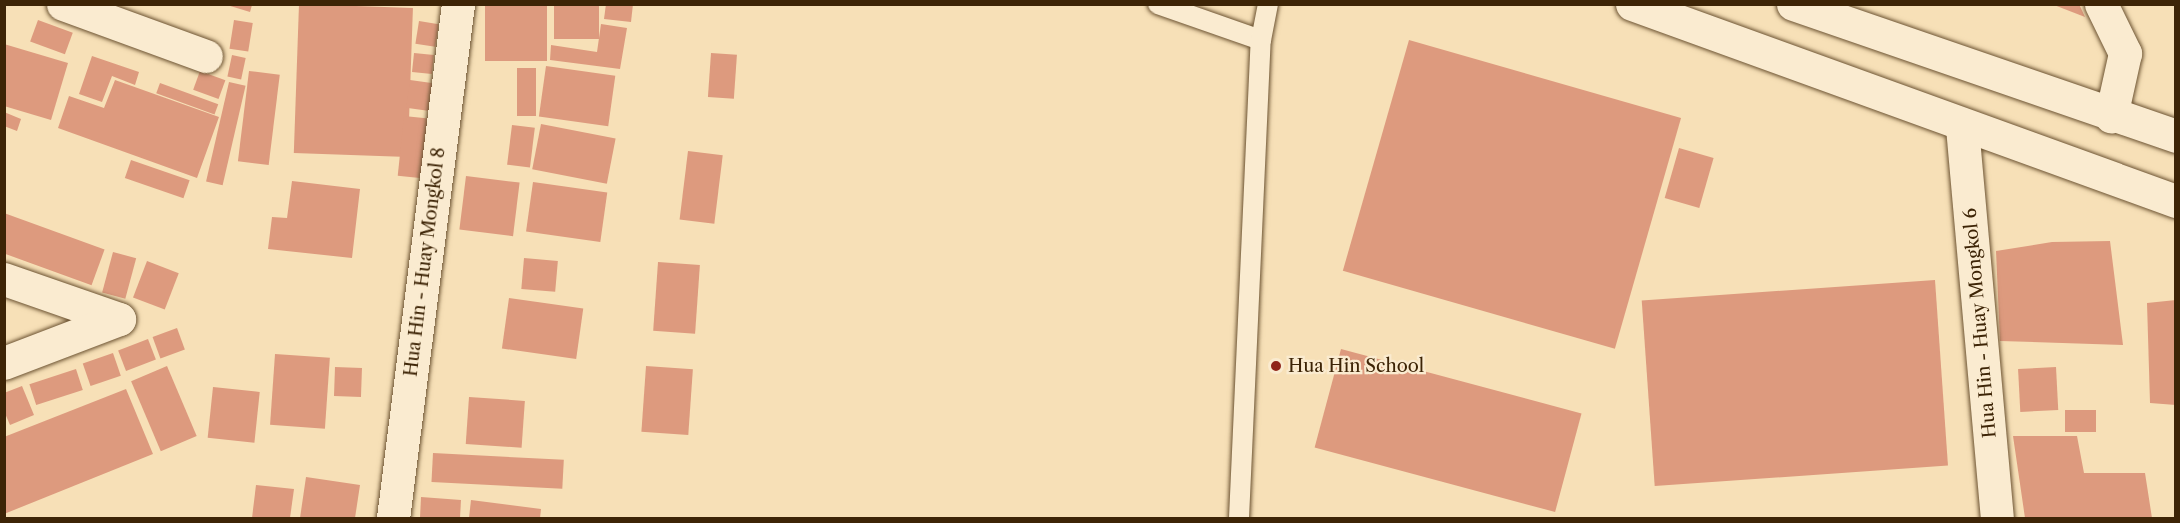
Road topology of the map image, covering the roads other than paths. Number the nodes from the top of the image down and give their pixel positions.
1 (63, 4) edge
2 (458, 4) edge
3 (1158, 4) edge
4 (1268, 4) edge
5 (1632, 4) edge
6 (1793, 4) edge
7 (2101, 4) edge
8 (1261, 40) junction
9 (206, 56) dead end
10 (2111, 116) junction
11 (1962, 127) junction
12 (2175, 136) edge
13 (2175, 201) edge
14 (4, 279) edge
15 (4, 363) edge
16 (393, 519) edge
17 (1239, 519) edge
18 (1997, 519) edge

1 - 9 street
2 - 16 street, Hua Hin - Huay Mongkol 8
3 - 8 lane
4 - 8 lane
5 - 11 street
6 - 10 street
7 - 10 street
8 - 17 lane
10 - 12 street
11 - 13 street
11 - 18 street, Hua Hin - Huay Mongkol 6
14 - 15 street

